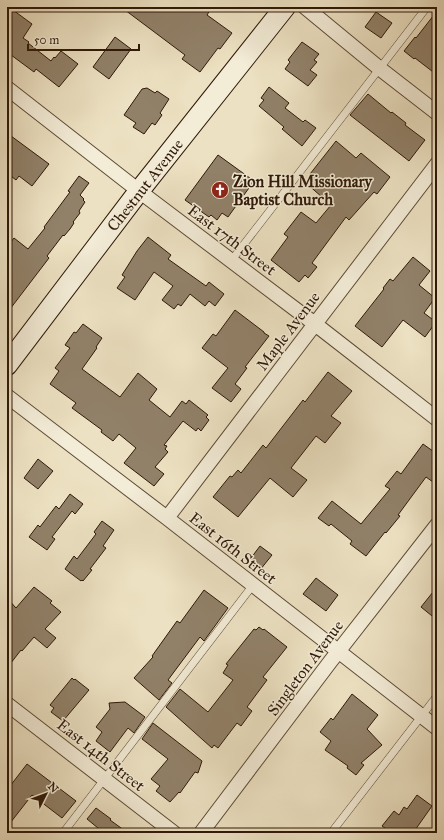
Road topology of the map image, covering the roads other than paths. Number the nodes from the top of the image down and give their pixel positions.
1 (285, 7) edge
2 (305, 7) edge
3 (427, 7) edge
4 (379, 68) junction
5 (7, 88) edge
6 (437, 113) edge
7 (437, 164) edge
8 (139, 191) junction
9 (231, 261) junction
10 (315, 324) junction
11 (7, 365) edge
12 (7, 396) edge
13 (437, 419) edge
14 (167, 518) junction
15 (437, 525) edge
16 (253, 585) junction
17 (338, 652) junction
18 (437, 696) edge
19 (7, 704) edge
20 (422, 716) junction
21 (437, 728) edge
22 (105, 778) junction
23 (63, 833) edge
24 (174, 833) edge
25 (201, 833) edge
26 (331, 833) edge

1 - 8 main road, Chestnut Avenue
2 - 4 street
3 - 4 lane
4 - 6 street
4 - 9 lane
5 - 8 street, East 17th Street
7 - 10 street, Maple Avenue
8 - 9 street, East 17th Street
8 - 11 main road, Chestnut Avenue
9 - 10 street, East 17th Street
10 - 13 street, East 17th Street
10 - 14 street, Maple Avenue
12 - 14 street, East 16th Street
14 - 16 street, East 16th Street
15 - 17 street, Singleton Avenue
16 - 17 street, East 16th Street
16 - 22 lane
17 - 20 street, East 16th Street
17 - 25 street, Singleton Avenue
18 - 20 lane
19 - 22 street, East 14th Street
20 - 21 street, East 16th Street
20 - 26 lane
22 - 23 lane
22 - 24 street, East 14th Street

